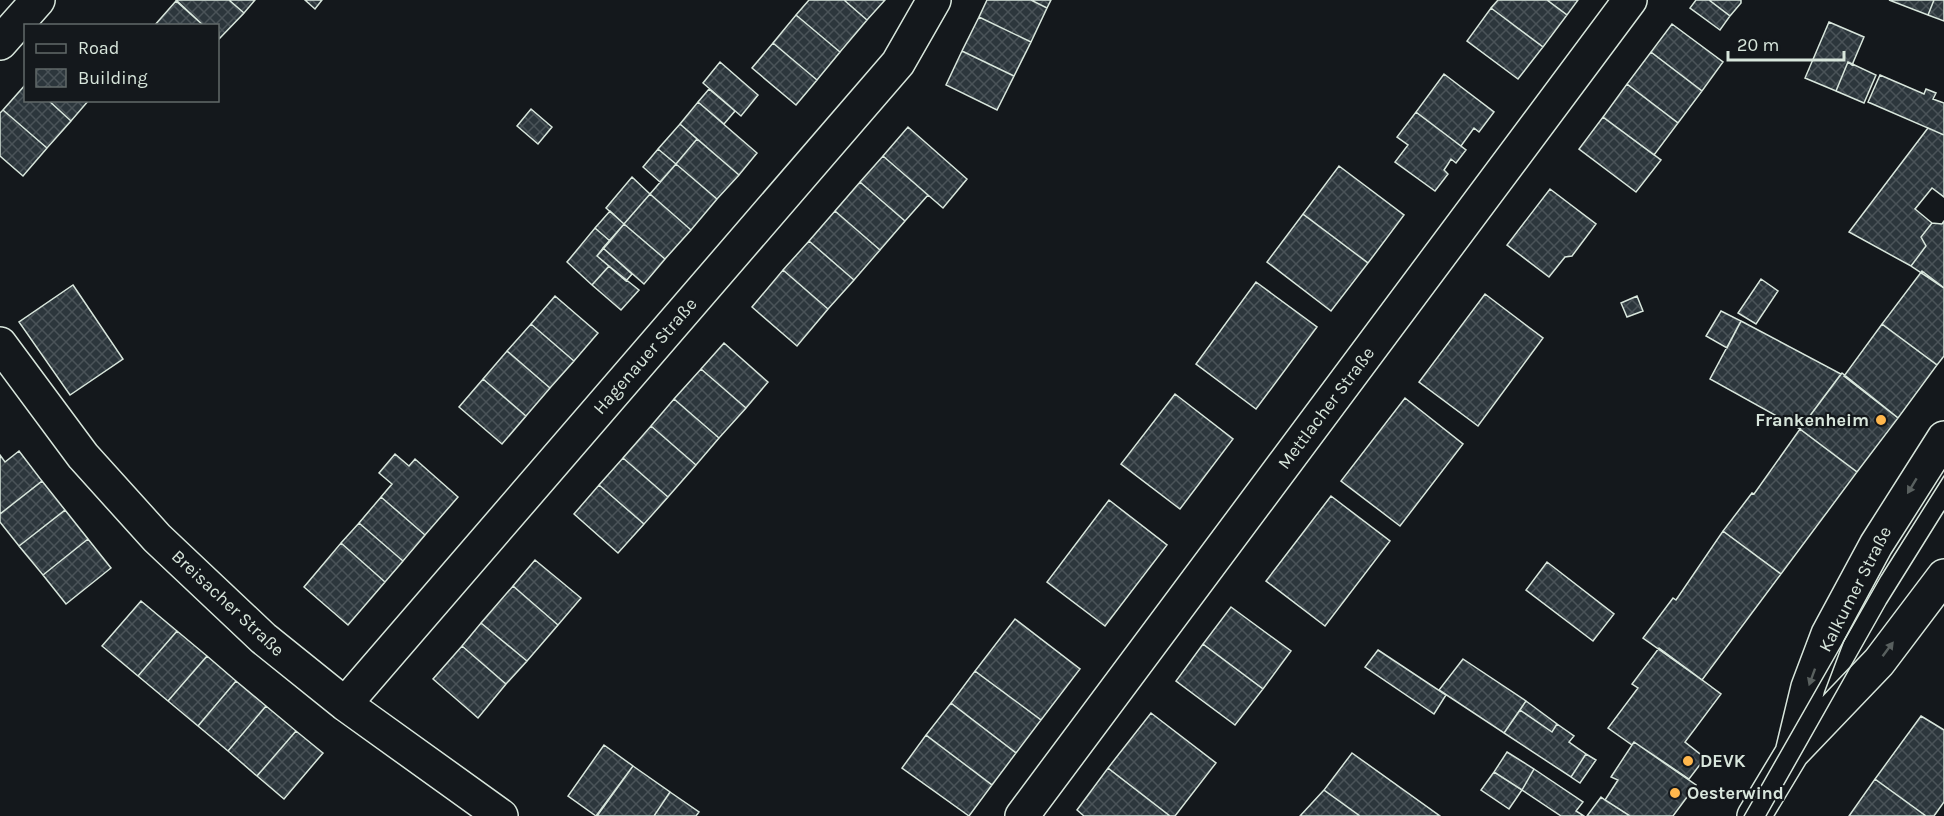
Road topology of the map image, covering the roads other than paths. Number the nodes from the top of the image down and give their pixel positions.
1 (38, 0) edge
2 (933, 0) edge
3 (1630, 0) edge
4 (0, 43) edge
5 (0, 344) edge
6 (1939, 453) edge
7 (1944, 576) edge
8 (345, 704) junction
9 (1792, 753) junction
10 (501, 816) edge
11 (1022, 816) edge
12 (1754, 816) edge

1 - 4 street
2 - 8 street, Hagenauer Straße
3 - 11 street, Mettlacher Straße
5 - 8 street, Breisacher Straße
6 -> 9 street, Kalkumer Straße
9 -> 7 street, Kalkumer Straße
8 - 10 street, Breisacher Straße
9 - 12 street, Kalkumer Straße

